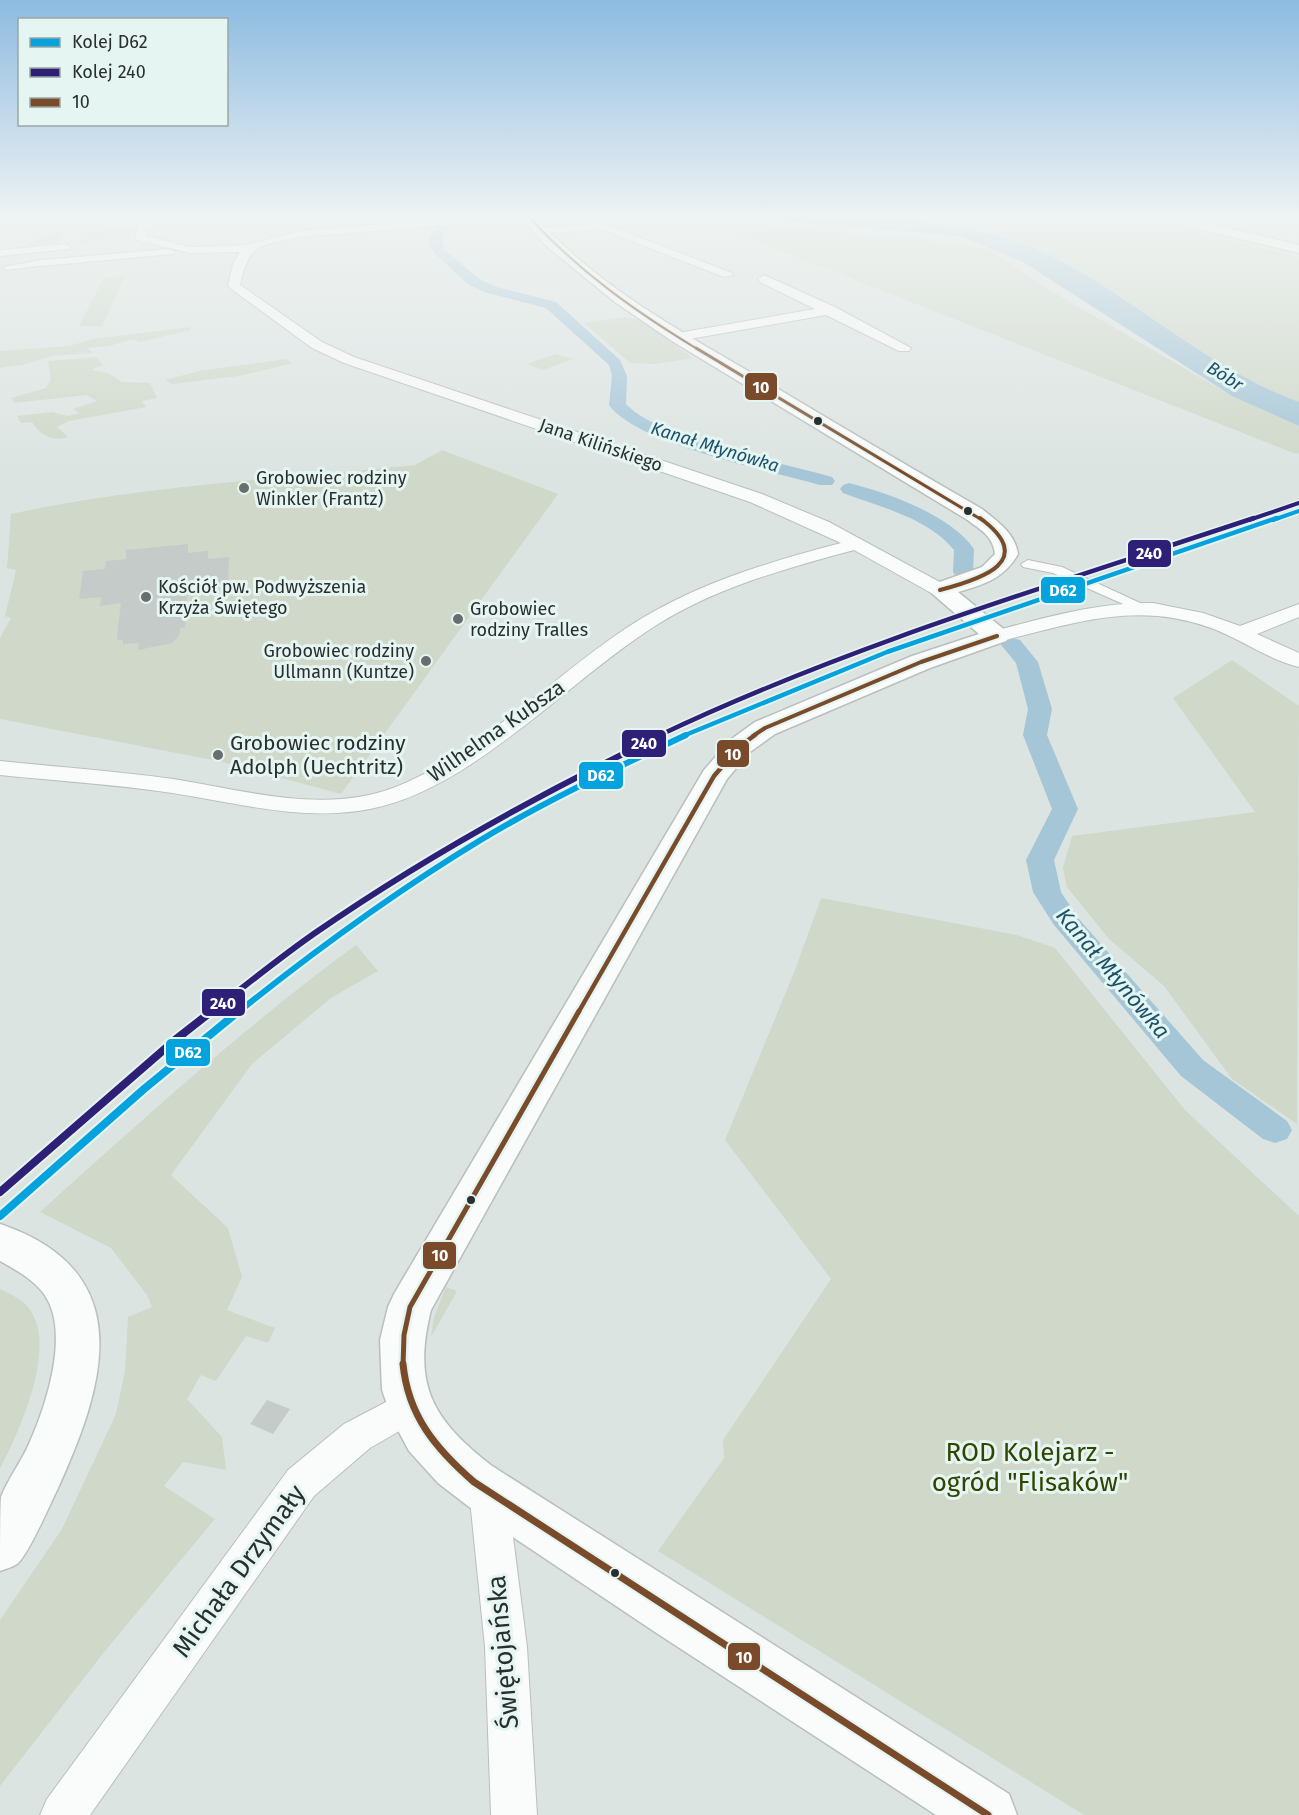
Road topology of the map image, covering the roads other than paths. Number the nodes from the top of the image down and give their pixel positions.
1 (253, 301) edge
2 (624, 301) edge
3 (811, 301) edge
4 (831, 310) junction
5 (678, 336) junction
6 (904, 348) dead end
7 (857, 544) junction
8 (1028, 564) dead end
9 (940, 591) junction
10 (1144, 608) junction
11 (1299, 610) edge
12 (1241, 633) junction
13 (997, 636) junction
14 (1299, 661) edge
15 (0, 768) edge
16 (7, 1245) edge
17 (409, 1406) junction
18 (488, 1490) junction
19 (0, 1546) edge
20 (63, 1815) edge
21 (514, 1815) edge
22 (988, 1815) edge

1 - 7 street, Jana Kilińskiego
2 - 5 street
3 - 4 street
4 - 5 street
4 - 6 street
5 - 9 street
7 - 9 street, Jana Kilińskiego
7 - 15 street, Wilhelma Kubsza
8 - 10 street
9 - 13 street, Jana Kilińskiego
10 - 12 street
10 - 13 street
11 - 12 street
12 - 14 street
13 - 17 street
16 - 19 street
17 - 18 street
17 - 20 street, Michała Drzymały
18 - 21 street, Świętojańska
18 - 22 street

